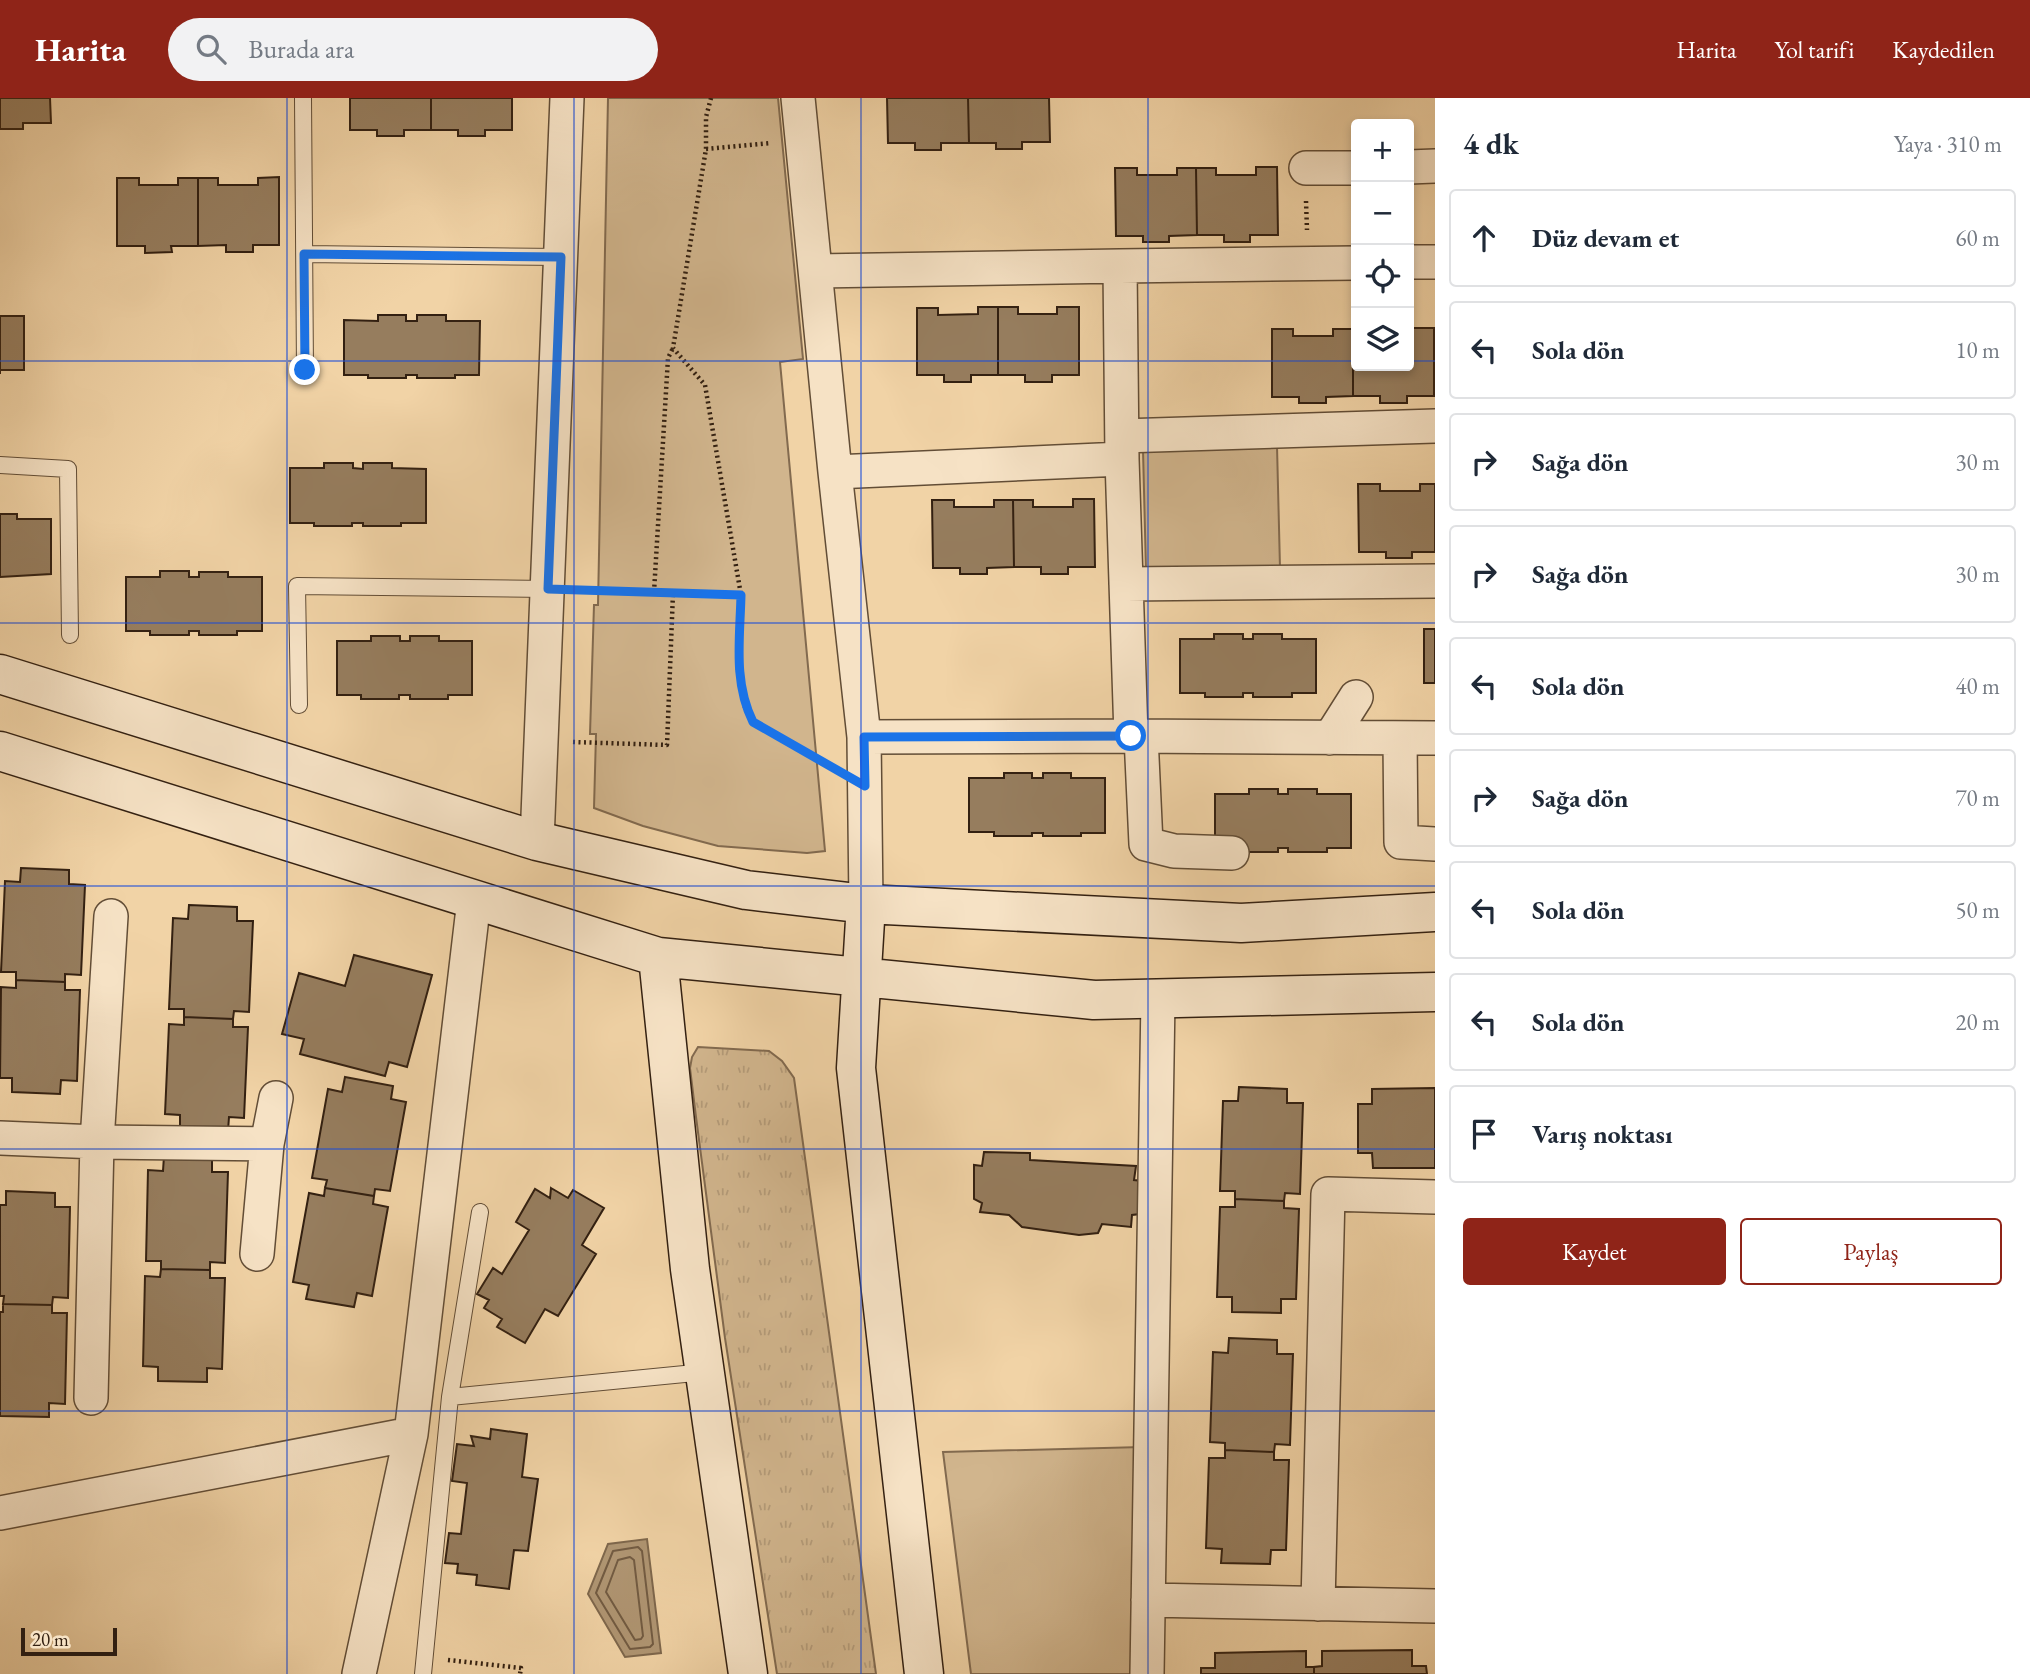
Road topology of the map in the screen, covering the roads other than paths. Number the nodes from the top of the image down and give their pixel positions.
1 (303, 98) edge
2 (567, 98) edge
3 (798, 98) edge
4 (1435, 166) edge
5 (1351, 167) edge
6 (1414, 167) edge
7 (1306, 168) road end
8 (304, 254) junction
9 (561, 257) junction
10 (1414, 262) edge
11 (1435, 262) edge
12 (1351, 263) edge
13 (1120, 266) junction
14 (816, 271) junction
15 (305, 370) dead end
16 (1435, 426) edge
17 (1122, 448) junction
18 (0, 464) edge
19 (835, 472) junction
20 (1435, 581) edge
21 (1126, 584) junction
22 (548, 589) junction
23 (70, 635) dead end
24 (0, 674) edge
25 (1356, 697) dead end
26 (299, 705) dead end
27 (1136, 736) junction
28 (864, 737) junction
29 (1330, 738) junction
30 (1400, 738) junction
31 (1435, 738) edge
32 (0, 751) edge
33 (537, 841) junction
34 (1435, 844) edge
35 (1233, 853) dead end
36 (474, 900) junction
37 (866, 904) junction
38 (1435, 912) edge
39 (111, 916) dead end
40 (658, 957) junction
41 (863, 977) junction
42 (1435, 992) edge
43 (1158, 998) junction
44 (276, 1098) dead end
45 (0, 1138) edge
46 (97, 1142) junction
47 (267, 1144) junction
48 (1435, 1197) edge
49 (480, 1212) dead end
50 (257, 1254) dead end
51 (705, 1372) junction
52 (450, 1397) junction
53 (92, 1398) dead end
54 (411, 1434) junction
55 (0, 1513) edge
56 (1148, 1600) junction
57 (1318, 1604) junction
58 (1435, 1606) edge
59 (359, 1674) edge
60 (423, 1674) edge
61 (748, 1674) edge
62 (924, 1674) edge
63 (1147, 1674) edge

1 - 8 lane
2 - 9 street
3 - 14 street
4 - 6 street
5 - 7 street
8 - 9 lane
8 - 15 lane
9 - 22 street
10 - 11 street
12 - 13 street
13 - 14 street
13 - 17 street
14 - 19 street
16 - 17 street
17 - 19 street
17 - 21 street
18 - 23 lane
19 - 28 street
20 - 21 street
21 - 27 street
22 - 26 lane
22 - 33 street
24 - 33 street
25 - 29 street
27 - 28 street
27 - 29 street
27 - 35 street
28 - 37 street
29 - 30 street
30 - 31 street
30 - 34 street
32 - 36 street
33 - 37 street
36 - 40 street
36 - 54 street
37 - 38 street
37 - 41 street
39 - 46 street
40 - 41 street
40 - 51 street
41 - 43 street
41 - 62 street
42 - 43 street
43 - 56 street
44 - 47 street
45 - 46 street
46 - 47 street
46 - 53 street
47 - 50 street
48 - 57 street
49 - 52 lane
51 - 52 lane
51 - 61 street
52 - 60 lane
54 - 55 street
54 - 59 street
56 - 57 street
56 - 63 street
57 - 58 street

